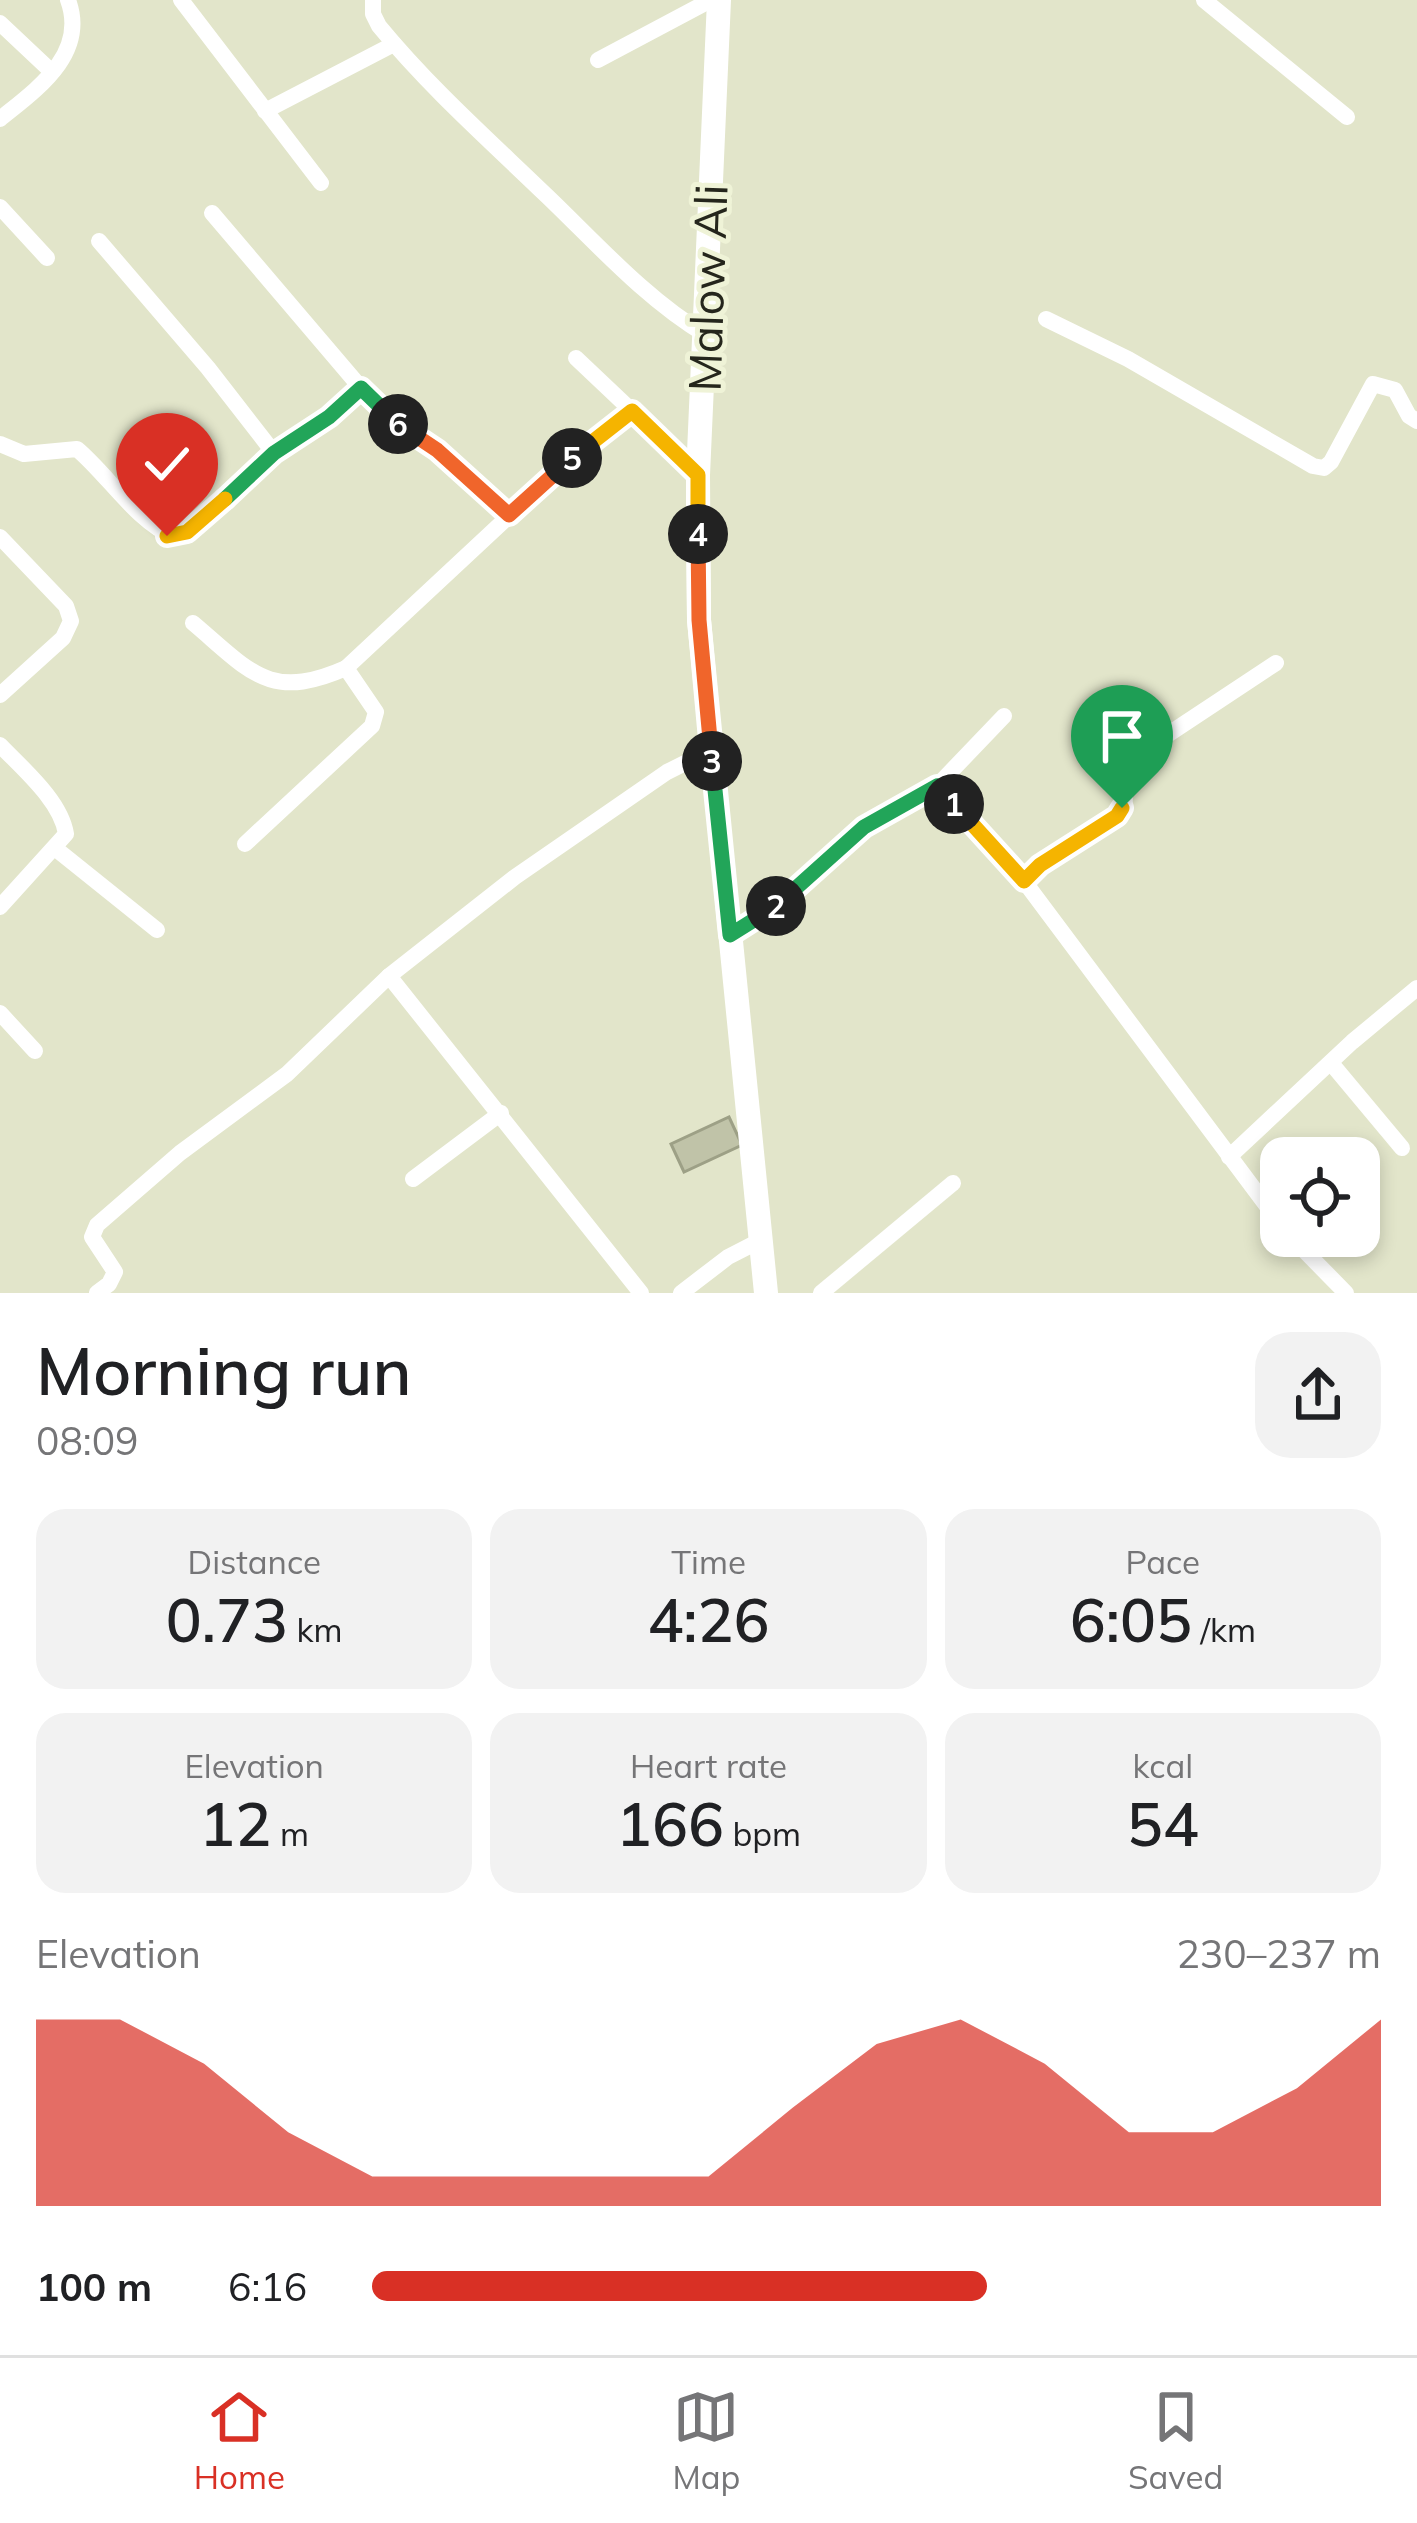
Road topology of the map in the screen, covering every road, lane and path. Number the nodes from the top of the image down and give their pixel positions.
1 (68, 0) edge
2 (181, 0) edge
3 (373, 0) edge
4 (715, 0) edge
5 (1204, 0) edge
6 (0, 23) edge
7 (394, 44) junction
8 (598, 60) dead end
9 (52, 72) junction
10 (265, 111) junction
11 (1347, 117) dead end
12 (0, 119) edge
13 (321, 183) dead end
14 (0, 207) edge
15 (212, 213) dead end
16 (99, 241) dead end
17 (47, 258) dead end
18 (1046, 319) dead end
19 (706, 335) junction
20 (576, 358) dead end
21 (361, 388) junction
22 (632, 411) junction
23 (1417, 421) edge
24 (0, 444) edge
25 (274, 453) junction
26 (698, 475) junction
27 (509, 515) junction
28 (0, 537) edge
29 (193, 623) dead end
30 (1276, 664) dead end
31 (346, 668) junction
32 (0, 695) edge
33 (1004, 716) dead end
34 (0, 745) edge
35 (711, 751) junction
36 (937, 786) junction
37 (245, 844) dead end
38 (56, 849) junction
39 (1024, 881) junction
40 (0, 907) edge
41 (158, 930) dead end
42 (730, 935) junction
43 (389, 976) junction
44 (1417, 988) edge
45 (0, 1012) edge
46 (35, 1051) dead end
47 (1331, 1063) junction
48 (501, 1113) junction
49 (1402, 1148) dead end
50 (1229, 1157) junction
51 (412, 1179) dead end
52 (953, 1183) dead end
53 (1260, 1198) edge
54 (761, 1240) junction
55 (1312, 1257) edge
56 (97, 1293) edge
57 (641, 1293) edge
58 (681, 1293) edge
59 (766, 1293) edge
60 (820, 1293) edge
61 (1346, 1293) edge

1 - 9 street
2 - 10 street
3 - 7 street
4 - 8 street
4 - 19 street, Malow Ali
5 - 11 street
6 - 9 street
7 - 10 street
7 - 19 street
9 - 12 street
10 - 13 street
14 - 17 street
15 - 21 street
16 - 25 street
18 - 23 street
19 - 26 street, Malow Ali
20 - 22 street
21 - 25 street
21 - 27 street
22 - 26 street
22 - 27 street
24 - 25 street
26 - 35 street, Malow Ali
27 - 31 street
28 - 32 street
29 - 31 street
30 - 39 street
31 - 37 street
33 - 36 street
34 - 38 street
35 - 42 street, Malow Ali
35 - 43 street
36 - 39 street
36 - 42 street
38 - 40 street
38 - 41 street
39 - 50 street
42 - 54 street, Malow Ali
43 - 48 street
43 - 56 street
44 - 47 street
45 - 46 street
47 - 49 street
47 - 50 street
48 - 51 street
48 - 57 street
50 - 53 street
52 - 60 street
54 - 58 street
54 - 59 street, Malow Ali
55 - 61 street

